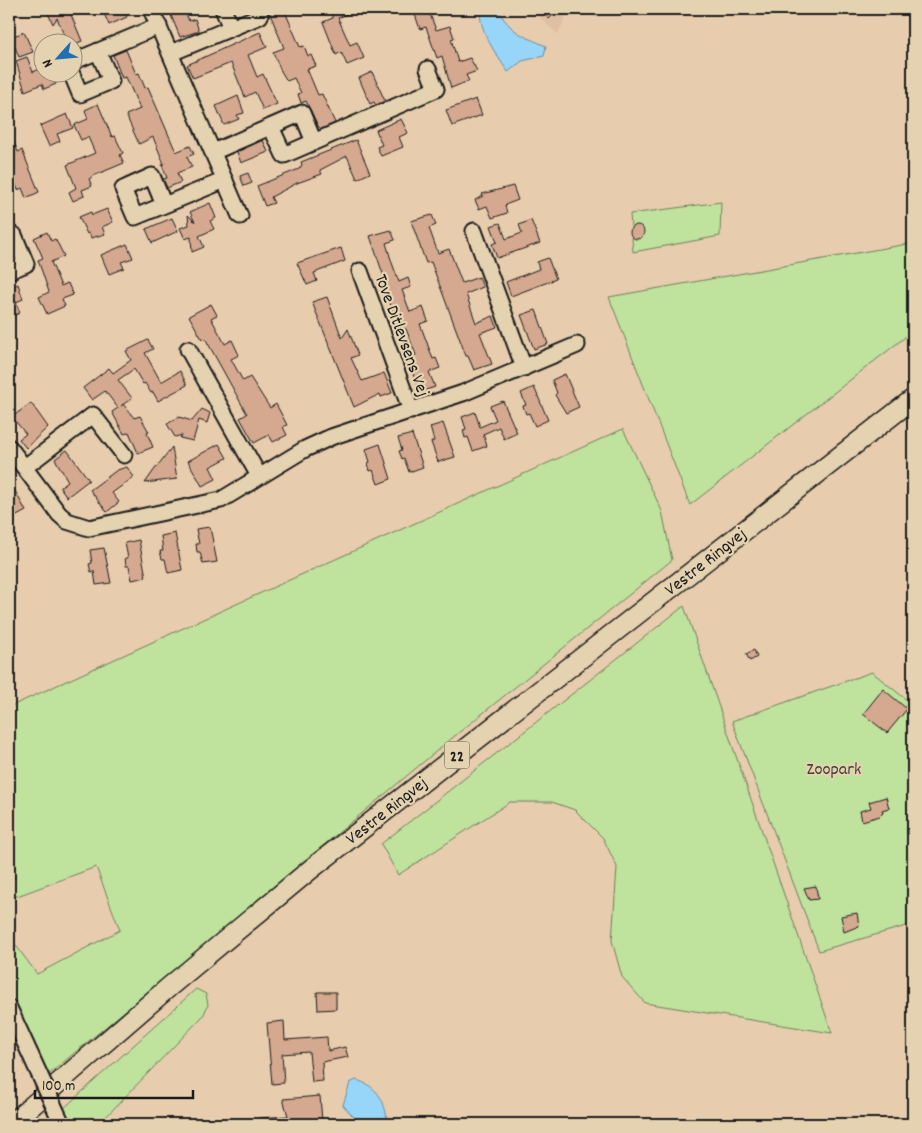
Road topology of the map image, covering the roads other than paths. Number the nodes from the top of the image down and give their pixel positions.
1 (151, 9) edge
2 (223, 9) edge
3 (257, 9) edge
4 (159, 26) junction
5 (231, 28) junction
6 (98, 51) junction
7 (171, 53) junction
8 (82, 58) edge
9 (428, 69) dead end
10 (75, 82) edge
11 (271, 126) junction
12 (314, 142) junction
13 (213, 152) junction
14 (225, 180) junction
15 (164, 205) dead end
16 (240, 216) dead end
17 (474, 231) dead end
18 (9, 237) edge
19 (9, 271) edge
20 (360, 271) dead end
21 (577, 345) dead end
22 (188, 349) dead end
23 (524, 368) junction
24 (913, 399) edge
25 (411, 411) junction
26 (10, 451) edge
27 (124, 455) dead end
28 (25, 467) junction
29 (259, 476) junction
30 (9, 1008) edge
31 (11, 1124) edge
32 (62, 1124) edge

1 - 4 street
2 - 5 street
3 - 5 street
4 - 6 street
4 - 7 street
5 - 7 street
6 - 8 street
6 - 10 street
7 - 13 street
9 - 12 street
11 - 12 street
11 - 12 street
11 - 13 street
13 - 14 street
14 - 15 street
14 - 16 street
17 - 23 street
18 - 19 street
20 - 25 street, Tove Ditlevsens Vej
21 - 23 street, Tove Ditlevsens Vej
22 - 29 street
23 - 25 street, Tove Ditlevsens Vej
24 - 31 main road, Vestre Ringvej / 22
25 - 29 street, Tove Ditlevsens Vej
26 - 28 street, Tove Ditlevsens Vej
27 - 28 street
28 - 29 street, Tove Ditlevsens Vej
30 - 32 street, bridge

